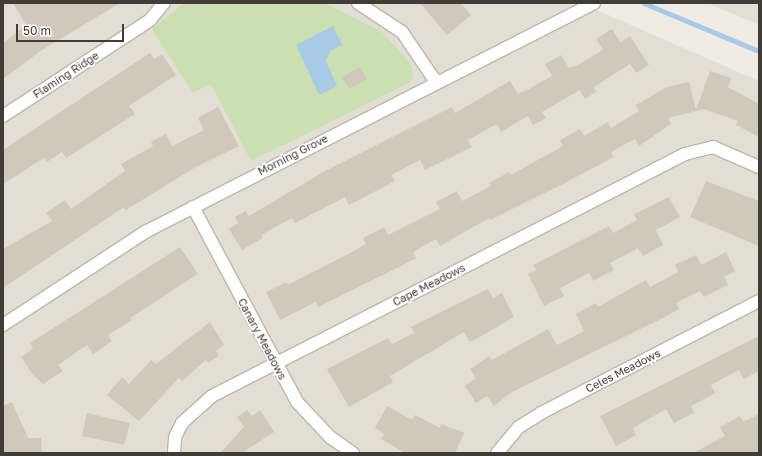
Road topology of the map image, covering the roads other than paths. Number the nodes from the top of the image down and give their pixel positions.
1 (164, 3) edge
2 (358, 3) edge
3 (594, 3) edge
4 (436, 82) junction
5 (3, 116) edge
6 (759, 167) edge
7 (193, 207) junction
8 (759, 301) edge
9 (3, 325) edge
10 (274, 364) junction
11 (174, 453) edge
12 (354, 453) edge
13 (497, 453) edge

1 - 5 street, Flaming Ridge
2 - 4 street
3 - 4 street, Morning Grove
4 - 7 street, Morning Grove
6 - 10 street, Cape Meadows
7 - 9 street, Morning Grove
7 - 10 street, Canary Meadows
8 - 13 street, Celes Meadows
10 - 11 street, Cape Meadows
10 - 12 street, Canary Meadows

